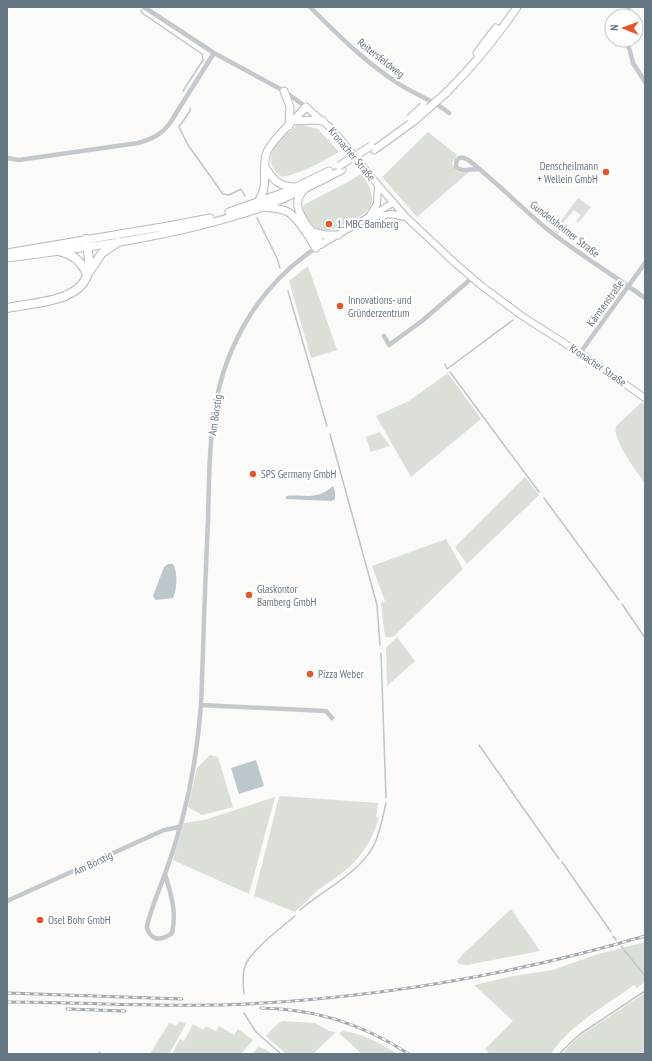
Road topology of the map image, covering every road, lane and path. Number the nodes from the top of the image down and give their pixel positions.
1 (144, 7) edge
2 (310, 7) edge
3 (512, 7) edge
4 (517, 7) edge
5 (629, 48) edge
6 (214, 53) junction
7 (645, 82) edge
8 (284, 91) junction
9 (443, 92) junction
10 (306, 107) junction
11 (450, 113) dead end
12 (323, 121) junction
13 (291, 124) junction
14 (7, 158) edge
15 (265, 166) junction
16 (479, 169) junction
17 (378, 185) junction
18 (301, 188) junction
19 (393, 203) junction
20 (259, 205) junction
21 (406, 217) junction
22 (368, 218) junction
23 (312, 232) junction
24 (338, 235) junction
25 (118, 242) junction
26 (86, 243) junction
27 (319, 246) junction
28 (59, 251) junction
29 (7, 253) edge
30 (7, 258) edge
31 (645, 263) edge
32 (87, 275) junction
33 (472, 278) junction
34 (628, 287) junction
35 (645, 298) edge
36 (8, 307) edge
37 (384, 336) dead end
38 (580, 353) junction
39 (645, 398) edge
40 (201, 705) junction
41 (332, 718) dead end
42 (180, 827) junction
43 (165, 874) junction
44 (7, 901) edge

1 - 6 street, Kronacher Straße
2 - 11 street, Reitersfeldweg
3 - 9 main road
4 - 9 main road
5 - 7 street
6 - 8 street, Kronacher Straße
6 - 14 street
8 - 10 street, Kronacher Straße
8 - 13 main road
9 - 18 main road, bridge
10 - 12 street, Kronacher Straße
10 - 13 main road
12 - 13 main road
12 - 17 street, Kronacher Straße
13 - 15 main road
15 - 18 main road
15 - 20 main road
16 - 16 street, Gundelsheimer Straße
16 - 34 street, Gundelsheimer Straße
17 - 19 street, Kronacher Straße
17 - 22 street
18 - 20 main road
18 - 23 main road
19 - 21 street, Kronacher Straße
19 - 22 street, Am Börstig
20 - 25 main road
20 - 26 main road
20 - 27 main road
21 - 22 street
21 - 33 street, Kronacher Straße
22 - 24 street, Am Börstig
23 - 24 main road
23 - 27 main road
24 - 27 street, Am Börstig
25 - 26 main road
25 - 32 highway
26 - 28 main road
26 - 29 main road
26 - 32 highway
27 - 40 street, Am Börstig
28 - 30 main road
28 - 32 highway
31 - 34 street, Kärntenstraße
32 - 36 highway
33 - 37 street
33 - 38 street, Kronacher Straße
34 - 35 street, Gundelsheimer Straße
34 - 38 street, Kärntenstraße
38 - 39 street, Kronacher Straße
40 - 41 street
40 - 42 street, Am Börstig
42 - 43 street, Am Börstig
42 - 44 street, Am Börstig
43 - 43 street, Am Börstig

